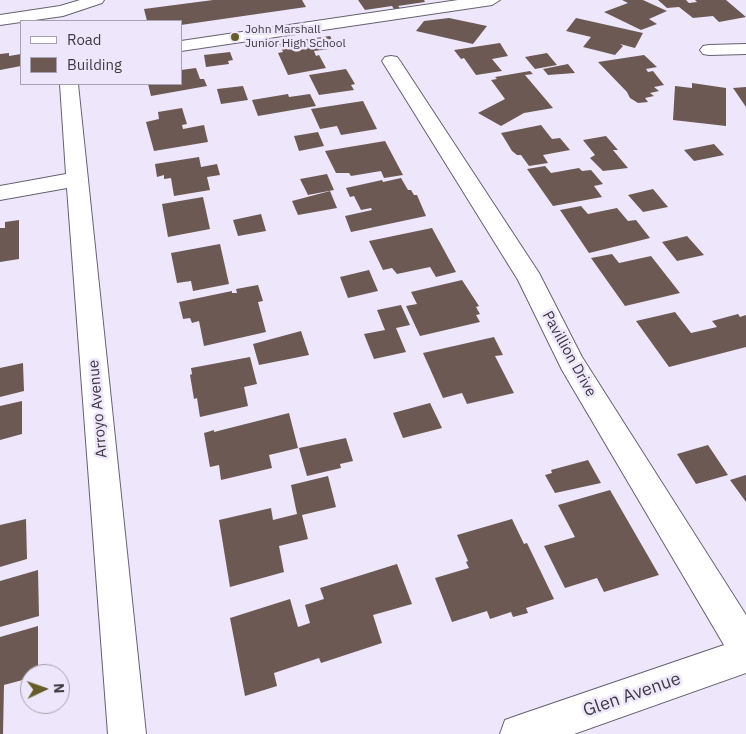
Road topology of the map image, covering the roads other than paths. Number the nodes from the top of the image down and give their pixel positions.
1 (96, 0) edge
2 (492, 0) edge
3 (62, 11) edge
4 (0, 20) edge
5 (182, 46) edge
6 (709, 50) dead end
7 (746, 50) edge
8 (391, 62) dead end
9 (69, 85) edge
10 (77, 179) junction
11 (0, 193) edge
12 (746, 648) edge
13 (746, 655) edge
14 (127, 734) edge
15 (519, 734) edge

1 - 3 street
2 - 5 street
3 - 4 street
6 - 7 street
8 - 12 street, Pavillion Drive
9 - 10 street, Arroyo Avenue
10 - 11 street
10 - 14 street, Arroyo Avenue
13 - 15 street, Glen Avenue

